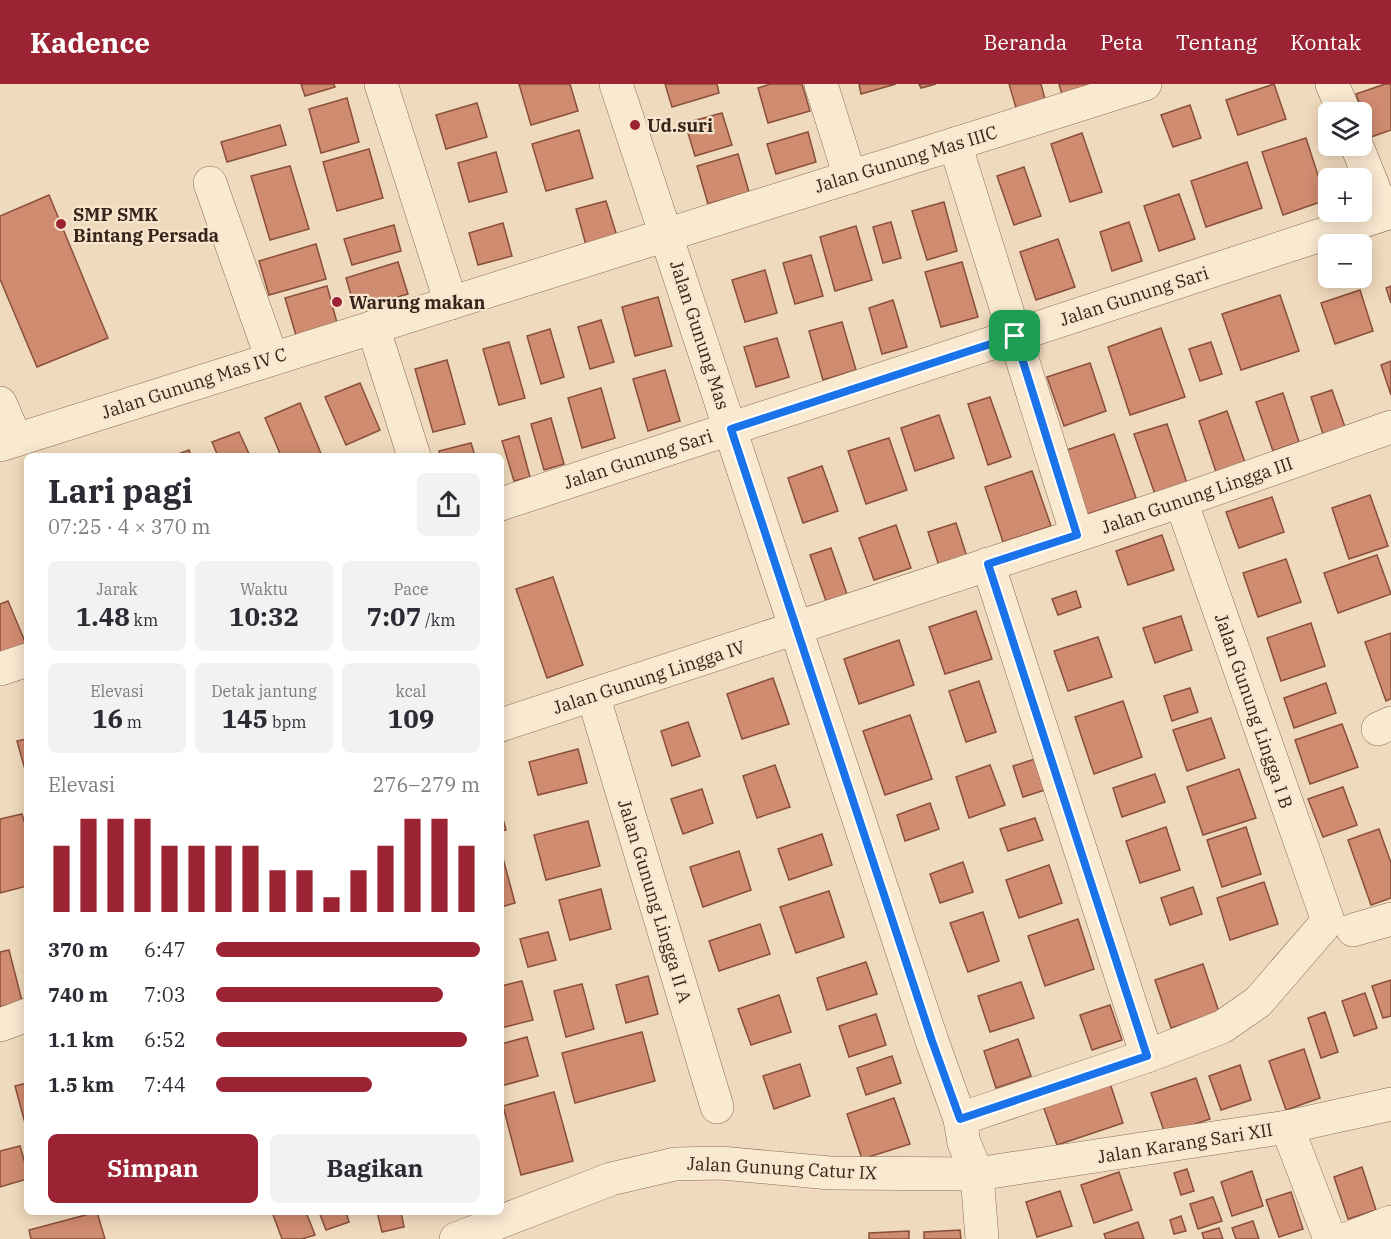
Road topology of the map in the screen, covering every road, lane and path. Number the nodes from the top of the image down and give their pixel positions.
1 (381, 84) edge
2 (616, 84) edge
3 (820, 84) edge
4 (1145, 84) edge
5 (1332, 84) edge
6 (1340, 102) edge
7 (955, 144) junction
8 (1361, 156) edge
9 (850, 177) junction
10 (210, 183) dead end
11 (1387, 213) edge
12 (666, 235) junction
13 (451, 303) junction
14 (373, 327) junction
15 (1015, 336) junction
16 (272, 359) junction
17 (0, 402) edge
18 (1391, 427) edge
19 (731, 429) junction
20 (8, 442) edge
21 (413, 453) edge
22 (1181, 501) junction
23 (504, 503) edge
24 (1077, 535) junction
25 (988, 564) junction
26 (797, 628) junction
27 (24, 661) edge
28 (0, 669) edge
29 (593, 695) junction
30 (504, 724) edge
31 (1391, 919) edge
32 (1340, 926) junction
33 (24, 1016) edge
34 (0, 1025) edge
35 (1147, 1056) junction
36 (1391, 1104) edge
37 (717, 1107) dead end
38 (960, 1119) junction
39 (1287, 1127) junction
40 (977, 1174) junction
41 (1391, 1222) edge
42 (493, 1232) edge
43 (456, 1239) edge
44 (982, 1239) edge
45 (1330, 1239) edge
46 (1347, 1239) edge

1 - 13 street
2 - 12 street, Jalan Gunung Mas
3 - 9 street
4 - 7 street, Jalan Gunung Mas IIIC
5 - 6 street
7 - 9 street, Jalan Gunung Mas IIIC
7 - 15 street
8 - 11 street
9 - 12 street, Jalan Gunung Mas IIIC
10 - 16 street
11 - 15 street, Jalan Gunung Sari
12 - 13 street, Jalan Gunung Mas IIIC
12 - 19 street, Jalan Gunung Mas
13 - 14 street, Jalan Gunung Mas IV C
14 - 16 street, Jalan Gunung Mas IV C
14 - 21 street
15 - 19 street, Jalan Gunung Sari
15 - 24 street
16 - 20 street, Jalan Gunung Mas IV C
17 - 20 street
18 - 22 street, Jalan Gunung Lingga III
19 - 23 street, Jalan Gunung Sari
19 - 26 street, Jalan Gunung Mas
22 - 24 street, Jalan Gunung Lingga III
22 - 32 street, Jalan Gunung Lingga I B
24 - 25 street, Jalan Gunung Lingga III
25 - 26 street, Jalan Gunung Lingga III
25 - 35 street
26 - 29 street, Jalan Gunung Lingga IV
26 - 38 street, Jalan Gunung Mas
27 - 28 street
29 - 30 street, Jalan Gunung Lingga IV
29 - 37 street, Jalan Gunung Lingga II A
31 - 32 street
32 - 35 street
33 - 34 street
35 - 38 street
36 - 39 street, Jalan Karang Sari XII
38 - 40 street, Jalan Gunung Mas
39 - 40 street, Jalan Karang Sari XII
39 - 45 street
40 - 42 street, Jalan Gunung Catur IX
40 - 44 street, Jalan Gunung Mas
41 - 46 street
42 - 43 street, Jalan Gunung Catur IX

